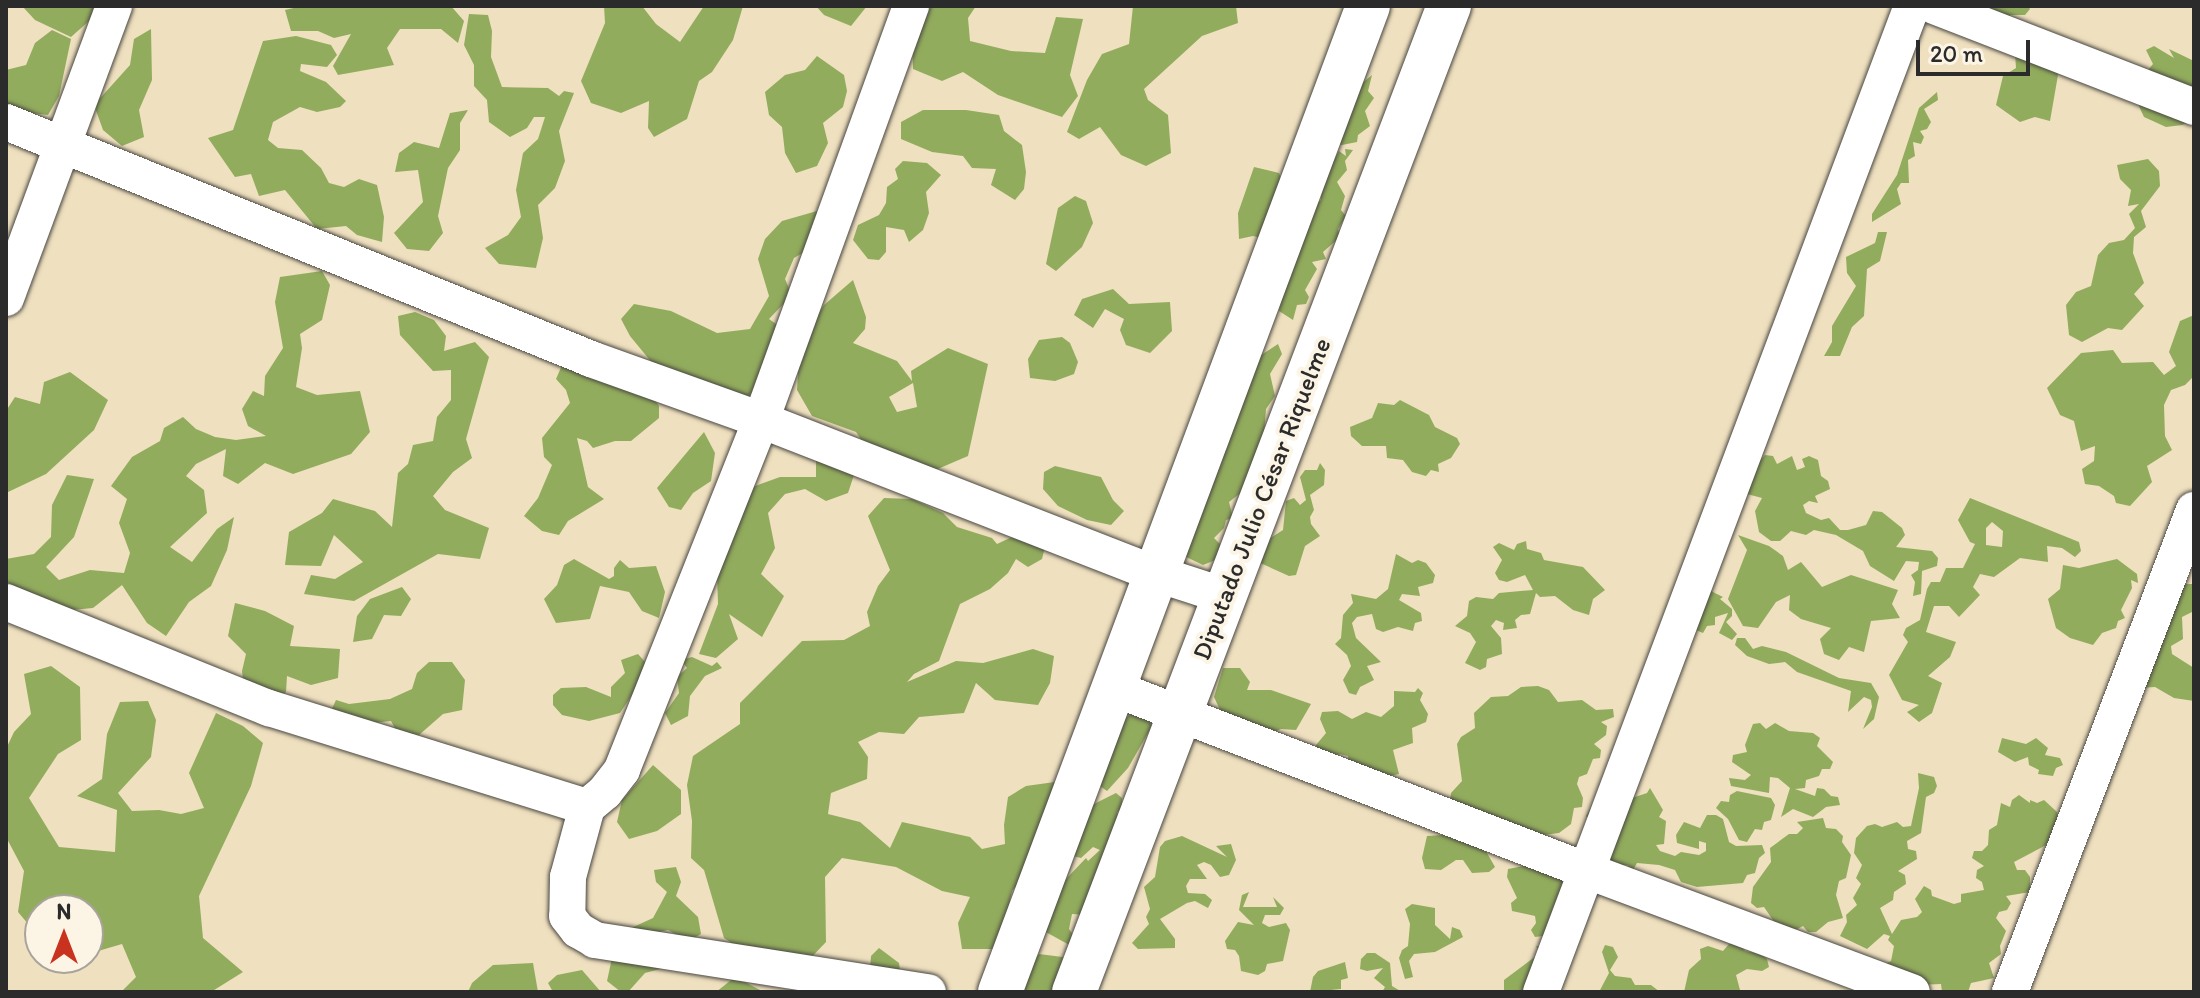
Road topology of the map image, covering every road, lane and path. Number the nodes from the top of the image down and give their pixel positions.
1 (114, 6) edge
2 (911, 6) edge
3 (1368, 6) edge
4 (1449, 6) edge
5 (1912, 6) edge
6 (1934, 6) edge
7 (2194, 107) edge
8 (6, 122) edge
9 (62, 143) junction
10 (6, 298) edge
11 (761, 420) junction
12 (2194, 510) edge
13 (1157, 574) junction
14 (1225, 596) junction
15 (6, 602) edge
16 (1113, 688) junction
17 (1179, 715) junction
18 (587, 807) junction
19 (1585, 870) junction
20 (928, 992) edge
21 (1000, 992) edge
22 (1074, 992) edge
23 (1541, 992) edge
24 (1912, 992) edge
25 (2010, 992) edge

1 - 9 street
2 - 11 street
3 - 13 street
4 - 14 street, Diputado Julio César Riquelme
5 - 19 street
6 - 7 street
8 - 9 street
9 - 10 street
9 - 11 street
11 - 13 street
11 - 18 street
12 - 25 street
13 - 14 street
13 - 16 street
14 - 17 street, Diputado Julio César Riquelme
15 - 18 street
16 - 17 street
16 - 21 street
17 - 19 street
17 - 22 street, Diputado Julio César Riquelme
18 - 20 street
19 - 23 street
19 - 24 street

